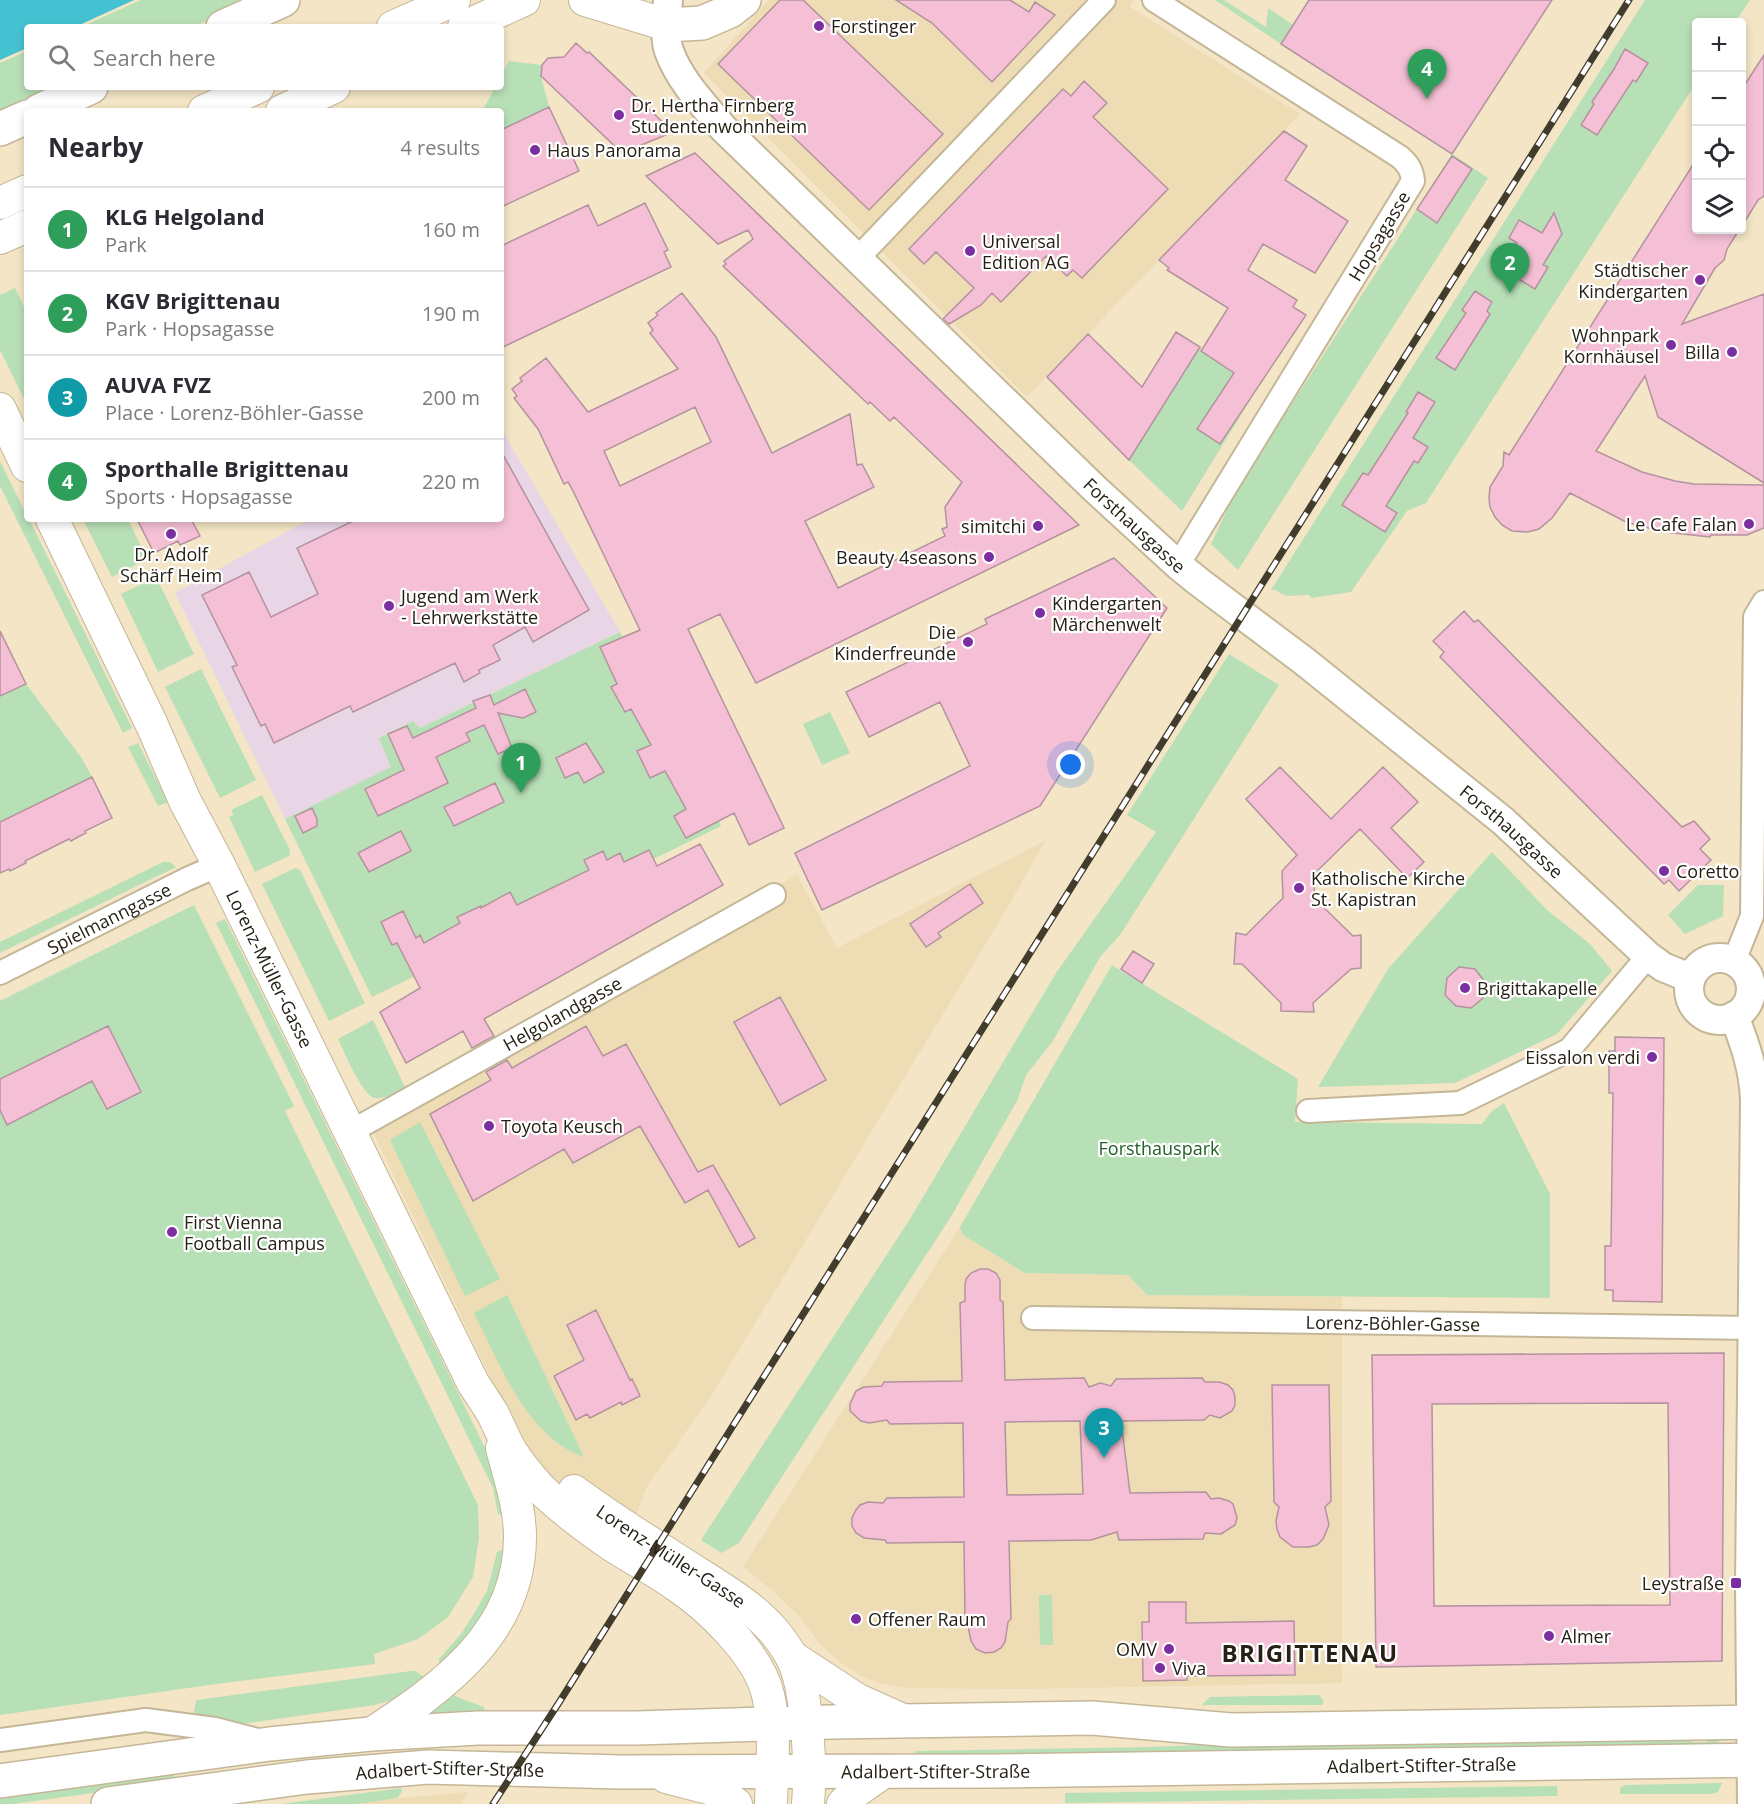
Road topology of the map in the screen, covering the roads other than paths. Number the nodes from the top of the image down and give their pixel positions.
1 (283, 0) edge
2 (454, 0) edge
3 (524, 0) edge
4 (585, 0) edge
5 (744, 0) edge
6 (1104, 0) edge
7 (1154, 0) edge
8 (667, 13) edge
9 (230, 24) edge
10 (400, 24) edge
11 (471, 24) edge
12 (84, 90) edge
13 (251, 90) edge
14 (328, 90) edge
15 (46, 108) edge
16 (211, 108) edge
17 (288, 108) edge
18 (24, 118) edge
19 (0, 129) edge
20 (24, 192) edge
21 (0, 203) edge
22 (24, 227) edge
23 (0, 238) edge
24 (857, 259) junction
25 (0, 409) edge
26 (24, 460) edge
27 (53, 522) edge
28 (1178, 565) junction
29 (1761, 612) edge
30 (219, 865) junction
31 (774, 895) dead end
32 (1648, 956) junction
33 (1734, 961) junction
34 (0, 972) edge
35 (1690, 978) junction
36 (1734, 1016) junction
37 (1760, 1091) edge
38 (1308, 1111) dead end
39 (350, 1132) junction
40 (1032, 1318) dead end
41 (1754, 1328) junction
42 (493, 1415) junction
43 (792, 1657) junction
44 (905, 1721) junction
45 (1758, 1722) edge
46 (806, 1723) junction
47 (772, 1724) junction
48 (371, 1734) junction
49 (0, 1740) edge
50 (270, 1744) junction
51 (1758, 1760) edge
52 (645, 1771) junction
53 (772, 1771) junction
54 (809, 1771) junction
55 (885, 1771) junction
56 (0, 1781) edge
57 (108, 1804) edge
58 (736, 1804) edge
59 (771, 1804) edge
60 (808, 1804) edge
61 (843, 1804) edge
62 (1752, 1804) edge

1 - 9 main road
2 - 10 main road
3 - 11 main road
4 - 8 main road
5 - 8 main road
6 - 24 street
7 - 28 street, Hopsagasse
8 - 24 street, Forsthausgasse
12 - 15 main road
13 - 16 main road
14 - 17 main road
18 - 19 main road
20 - 21 main road
22 - 23 main road
24 - 28 street, Forsthausgasse
25 - 26 main road
27 - 30 main road, Lorenz-Müller-Gasse
28 - 32 street, Forsthausgasse
29 - 33 street
30 - 34 street, Spielmanngasse
30 - 39 main road, Lorenz-Müller-Gasse
31 - 39 street, Helgolandgasse
32 - 35 street, Forsthausgasse
32 - 38 street
33 - 35 street
33 - 36 street
35 - 36 street
36 - 37 street
37 - 41 street
39 - 42 main road, Lorenz-Müller-Gasse
40 - 41 street, Lorenz-Böhler-Gasse
41 - 45 street
42 - 43 main road, Lorenz-Müller-Gasse
42 - 47 main road, Lorenz-Müller-Gasse
42 - 48 main road
43 - 44 main road
43 - 46 main road, Lorenz-Müller-Gasse
44 - 45 main road, Adalbert-Stifter-Straße
44 - 46 main road, Adalbert-Stifter-Straße
45 - 51 street
46 - 47 main road, Adalbert-Stifter-Straße
46 - 54 main road, Lorenz-Müller-Gasse
47 - 48 main road, Adalbert-Stifter-Straße
47 - 53 main road, Lorenz-Müller-Gasse
48 - 50 main road, Adalbert-Stifter-Straße
49 - 50 street, Adalbert-Stifter-Straße
50 - 56 main road, Adalbert-Stifter-Straße
51 - 55 main road, Adalbert-Stifter-Straße
51 - 62 street
52 - 53 main road, Adalbert-Stifter-Straße
52 - 57 main road, Adalbert-Stifter-Straße
52 - 58 main road
53 - 54 main road, Adalbert-Stifter-Straße
53 - 59 main road, Lorenz-Müller-Gasse
54 - 55 main road, Adalbert-Stifter-Straße
54 - 60 main road, Lorenz-Müller-Gasse
55 - 61 main road

